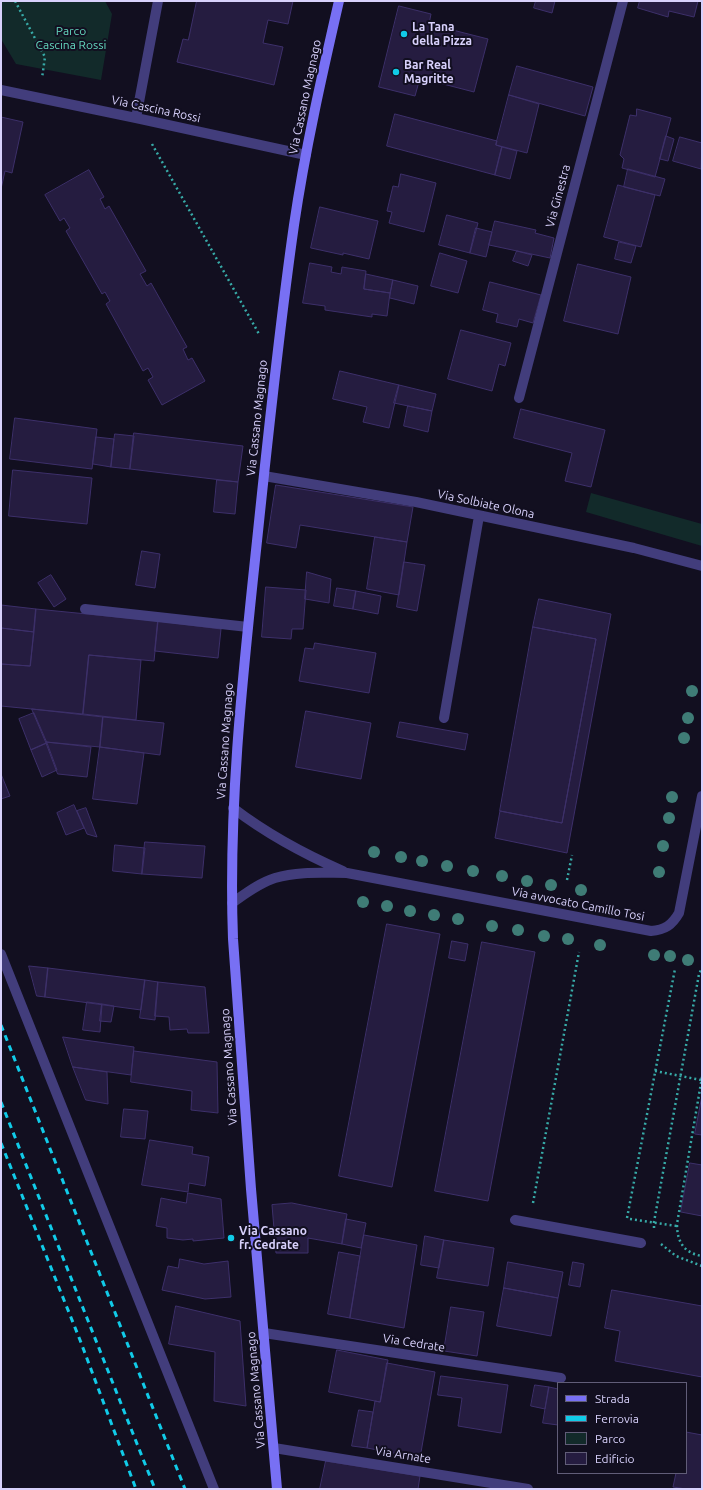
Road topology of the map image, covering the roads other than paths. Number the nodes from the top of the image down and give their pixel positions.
1 (158, 1) edge
2 (339, 1) edge
3 (623, 1) edge
4 (1, 90) edge
5 (136, 118) junction
6 (306, 155) junction
7 (519, 398) dead end
8 (264, 476) junction
9 (479, 516) junction
10 (702, 566) edge
11 (85, 609) dead end
12 (248, 627) junction
13 (444, 718) dead end
14 (702, 796) edge
15 (233, 808) junction
16 (347, 873) junction
17 (232, 903) junction
18 (1, 954) edge
19 (515, 1220) dead end
20 (641, 1243) dead end
21 (264, 1333) junction
22 (561, 1378) dead end
23 (274, 1448) junction
24 (214, 1489) edge
25 (277, 1489) edge
26 (528, 1489) edge

1 - 5 street
2 - 6 street, Via Cassano Magnago
3 - 7 street, Via Ginestra
4 - 5 street, Via Cascina Rossi
5 - 6 street, Via Cascina Rossi
6 - 8 street, Via Cassano Magnago
8 - 9 street, Via Solbiate Olona
8 - 12 street, Via Cassano Magnago
9 - 10 street, Via Solbiate Olona
9 - 13 street
11 - 12 street
12 - 15 street, Via Cassano Magnago
14 - 16 street, Via avvocato Camillo Tosi
15 - 16 street, Via avvocato Camillo Tosi
15 - 17 street, Via Cassano Magnago
16 - 17 street, Via avvocato Camillo Tosi
17 - 21 street, Via Cassano Magnago
18 - 24 street
19 - 20 street
21 - 22 street, Via Cedrate
21 - 23 street, Via Cassano Magnago
23 - 25 street, Via Cassano Magnago
23 - 26 street, Via Arnate

